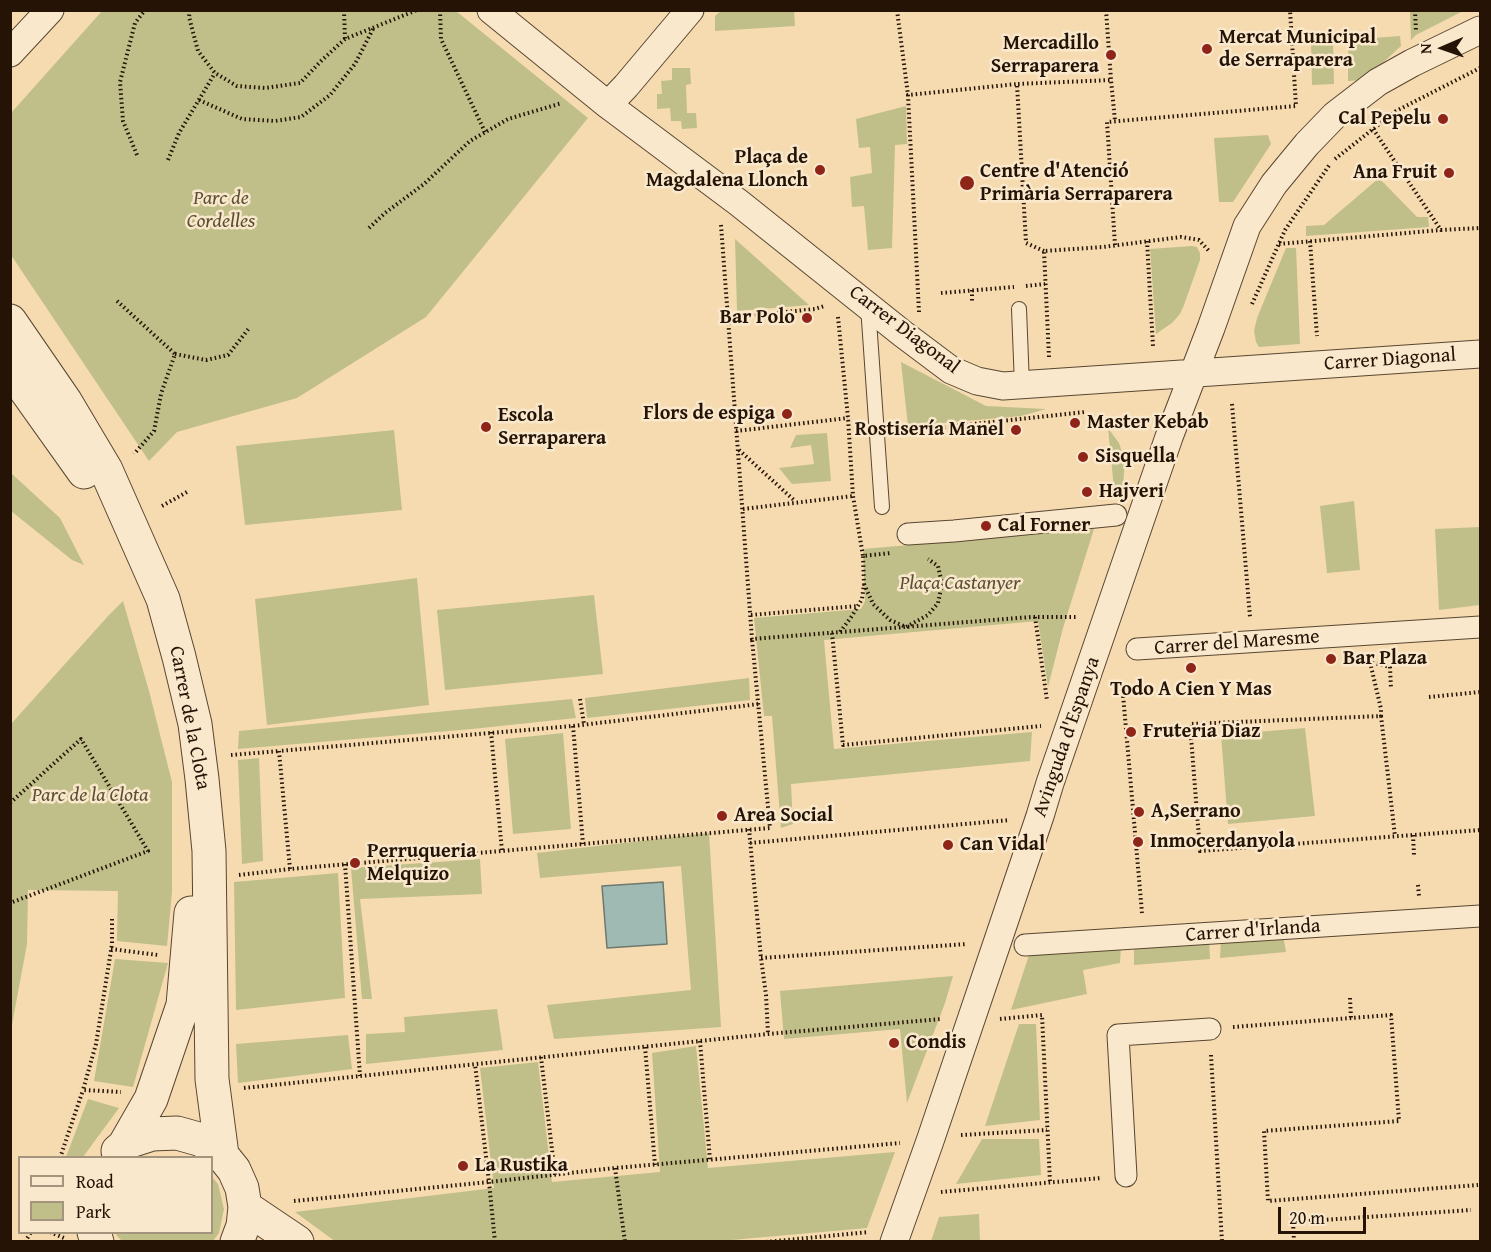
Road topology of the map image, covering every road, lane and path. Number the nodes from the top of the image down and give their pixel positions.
1 (50, 10) edge
2 (145, 10) edge
3 (190, 10) edge
4 (344, 10) edge
5 (417, 10) edge
6 (440, 10) edge
7 (491, 10) edge
8 (690, 10) edge
9 (897, 10) edge
10 (1106, 10) edge
11 (1290, 10) edge
12 (1415, 10) edge
13 (374, 27) junction
14 (1480, 30) edge
15 (1416, 35) dead end
16 (345, 39) junction
17 (10, 53) edge
18 (1480, 68) edge
19 (215, 72) junction
20 (1111, 80) junction
21 (1017, 84) junction
22 (908, 95) junction
23 (199, 100) junction
24 (568, 102) dead end
25 (608, 105) junction
26 (1115, 121) junction
27 (1373, 129) junction
28 (485, 132) junction
29 (137, 155) dead end
30 (168, 160) dead end
31 (721, 223) dead end
32 (369, 228) dead end
33 (1480, 228) edge
34 (1441, 230) junction
35 (1147, 241) junction
36 (1310, 241) junction
37 (1279, 244) junction
38 (1115, 245) junction
39 (1044, 250) junction
40 (1211, 252) dead end
41 (1045, 284) junction
42 (1026, 286) dead end
43 (941, 293) dead end
44 (117, 301) dead end
45 (972, 303) dead end
46 (826, 305) dead end
47 (868, 305) junction
48 (1251, 308) dead end
49 (1019, 309) dead end
50 (919, 313) dead end
51 (728, 318) junction
52 (10, 321) edge
53 (250, 327) dead end
54 (1317, 338) dead end
55 (1154, 346) dead end
56 (175, 354) junction
57 (1480, 354) edge
58 (1049, 367) dead end
59 (10, 368) edge
60 (1194, 373) junction
61 (1022, 385) junction
62 (1232, 404) dead end
63 (1090, 411) dead end
64 (848, 418) dead end
65 (736, 431) junction
66 (898, 432) dead end
67 (738, 449) junction
68 (133, 455) dead end
69 (187, 492) dead end
70 (854, 496) dead end
71 (796, 502) junction
72 (162, 506) dead end
73 (882, 507) dead end
74 (742, 509) junction
75 (1116, 515) dead end
76 (908, 534) dead end
77 (922, 555) dead end
78 (863, 556) dead end
79 (864, 584) junction
80 (858, 606) junction
81 (751, 615) junction
82 (1035, 617) junction
83 (1079, 617) dead end
84 (906, 627) junction
85 (1480, 627) edge
86 (840, 632) junction
87 (832, 633) junction
88 (752, 639) junction
89 (1252, 642) junction
90 (1137, 650) dead end
91 (1370, 662) dead end
92 (1390, 667) dead end
93 (1122, 683) dead end
94 (1391, 689) dead end
95 (1480, 692) edge
96 (1429, 697) dead end
97 (580, 699) dead end
98 (1047, 703) dead end
99 (759, 704) junction
100 (1381, 716) junction
101 (584, 724) junction
102 (1045, 725) dead end
103 (573, 726) junction
104 (491, 732) junction
105 (279, 751) junction
106 (231, 755) dead end
107 (10, 803) edge
108 (1016, 819) dead end
109 (749, 829) junction
110 (1480, 830) edge
111 (1413, 835) junction
112 (1395, 836) junction
113 (750, 843) junction
114 (583, 844) junction
115 (502, 850) junction
116 (1414, 855) dead end
117 (345, 864) junction
118 (290, 869) junction
119 (231, 876) dead end
120 (1418, 885) dead end
121 (1418, 892) dead end
122 (10, 903) edge
123 (1480, 916) edge
124 (112, 919) dead end
125 (1144, 937) junction
126 (976, 943) dead end
127 (1025, 945) dead end
128 (111, 949) junction
129 (169, 956) dead end
130 (761, 958) junction
131 (1350, 998) dead end
132 (950, 1018) dead end
133 (1351, 1018) junction
134 (999, 1019) dead end
135 (1210, 1029) junction
136 (768, 1034) junction
137 (700, 1041) junction
138 (645, 1047) junction
139 (541, 1057) junction
140 (475, 1064) junction
141 (360, 1076) junction
142 (234, 1089) dead end
143 (83, 1090) junction
144 (130, 1093) dead end
145 (1047, 1130) junction
146 (959, 1135) dead end
147 (906, 1143) dead end
148 (117, 1152) edge
149 (222, 1155) junction
150 (61, 1156) edge
151 (710, 1160) junction
152 (655, 1165) junction
153 (615, 1168) junction
154 (555, 1174) junction
155 (1126, 1176) joint
156 (489, 1182) junction
157 (1050, 1182) junction
158 (1478, 1185) dead end
159 (940, 1192) dead end
160 (285, 1202) dead end
161 (245, 1207) junction
162 (1471, 1210) dead end
163 (58, 1234) edge
164 (886, 1236) edge
165 (89, 1238) edge
166 (237, 1242) edge
167 (297, 1242) edge
168 (495, 1242) edge
169 (625, 1242) edge
170 (766, 1242) edge
171 (1222, 1242) edge
172 (1294, 1242) edge

1 - 17 street
2 - 29 path
3 - 19 path
4 - 16 path
5 - 13 path
6 - 28 path
7 - 25 street, Carrer Diagonal
8 - 25 street
9 - 22 path
10 - 20 path
11 - 26 path
12 - 15 path
13 - 16 path
13 - 23 path
14 - 60 street, Avinguda d'Espanya
16 - 19 path
18 - 27 path
19 - 23 path
20 - 21 path
20 - 26 path
21 - 22 path
21 - 39 path
22 - 50 path
23 - 30 path
24 - 28 path
25 - 47 street, Carrer Diagonal
26 - 38 path
27 - 34 path
27 - 37 path
28 - 32 path
31 - 51 path
33 - 34 path
34 - 36 path
35 - 38 path
35 - 40 path
35 - 55 path
36 - 37 path
36 - 54 path
37 - 48 path
38 - 39 path
39 - 41 path
41 - 42 path
41 - 58 path
43 - 45 path
44 - 56 path
46 - 51 path
47 - 61 street, Carrer Diagonal
47 - 73 lane
49 - 61 lane
51 - 65 path
52 - 149 street, Carrer de la Clota
53 - 56 path
56 - 68 path
57 - 60 street, Carrer Diagonal
59 - 148 street, Carrer de la Clota
60 - 61 street, Carrer Diagonal
60 - 164 street, Avinguda d'Espanya
62 - 89 path
63 - 66 path
64 - 65 path
65 - 67 path
67 - 71 path
67 - 74 path
69 - 72 path
70 - 71 path
71 - 74 path
74 - 81 path
75 - 76 street
77 - 84 path
78 - 79 path
79 - 80 path
79 - 84 path
80 - 81 path
80 - 86 path
81 - 88 path
82 - 83 path
82 - 84 path
82 - 98 path
84 - 86 path
85 - 89 street, Carrer del Maresme
86 - 87 path
87 - 88 path
87 - 102 path
88 - 99 path
89 - 90 street, Carrer del Maresme
91 - 100 path
92 - 94 path
93 - 125 path
95 - 96 path
97 - 101 path
99 - 101 path
99 - 109 path
100 - 112 path
100 - 112 path
101 - 103 path
103 - 104 path
103 - 114 path
104 - 105 path
104 - 115 path
105 - 106 path
105 - 118 path
107 - 122 path
108 - 113 path
109 - 113 path
109 - 114 path
110 - 111 path
111 - 112 path
111 - 116 path
113 - 130 path
114 - 115 path
115 - 117 path
117 - 118 path
117 - 141 path
118 - 119 path
120 - 121 path
123 - 125 street, Carrer d'Irlanda
124 - 128 path
125 - 127 street, Carrer d'Irlanda
126 - 130 path
128 - 129 path
128 - 143 path
130 - 136 path
131 - 133 path
132 - 136 path
133 - 135 path
133 - 158 path
134 - 145 path
135 - 155 street
135 - 171 path
136 - 137 path
137 - 138 path
137 - 151 path
138 - 139 path
138 - 152 path
139 - 140 path
139 - 154 path
140 - 141 path
140 - 156 path
141 - 142 path
143 - 144 path
143 - 150 path
145 - 146 path
145 - 157 path
147 - 151 path
148 - 149 street
149 - 161 street
151 - 152 path
152 - 153 path
153 - 154 path
153 - 169 path
154 - 156 path
155 - 157 path
156 - 160 path
156 - 168 path
157 - 159 path
161 - 166 street
161 - 167 street
162 - 172 path
163 - 165 path
164 - 170 path

